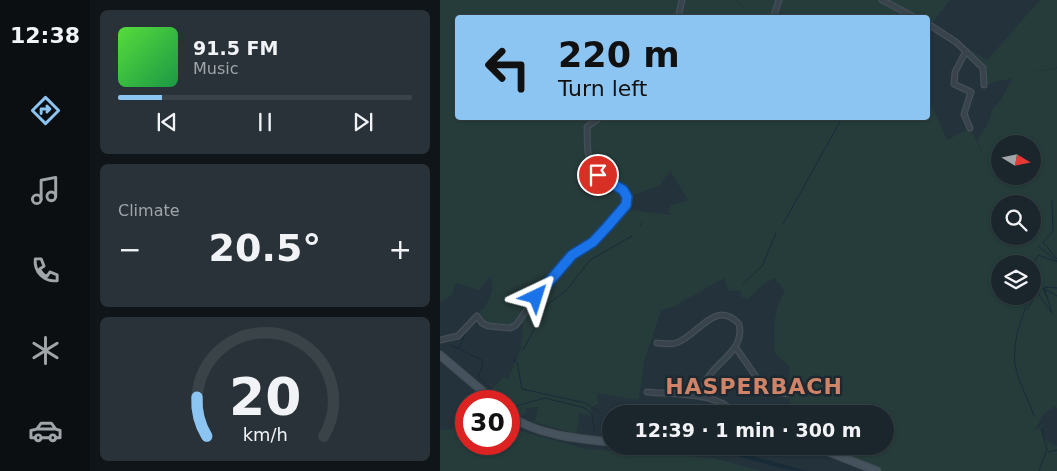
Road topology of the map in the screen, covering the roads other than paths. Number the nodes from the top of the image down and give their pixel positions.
1 (682, 0) edge
2 (779, 0) edge
3 (882, 0) edge
4 (679, 15) edge
5 (774, 15) edge
6 (910, 15) edge
7 (930, 25) edge
8 (966, 51) junction
9 (984, 85) dead end
10 (596, 120) edge
11 (970, 128) dead end
12 (440, 340) edge
13 (657, 343) dead end
14 (736, 348) junction
15 (440, 355) edge
16 (481, 390) edge
17 (647, 392) dead end
18 (787, 394) dead end
19 (701, 397) junction
20 (722, 405) edge
21 (520, 421) edge
22 (602, 440) edge
23 (839, 455) edge
24 (877, 471) edge

1 - 4 street
2 - 5 street
3 - 6 street
7 - 8 street
8 - 9 street
8 - 11 street
10 - 12 street
13 - 14 street
14 - 18 street
14 - 19 street
15 - 16 main road
17 - 19 street
19 - 20 street
21 - 22 main road
23 - 24 main road

